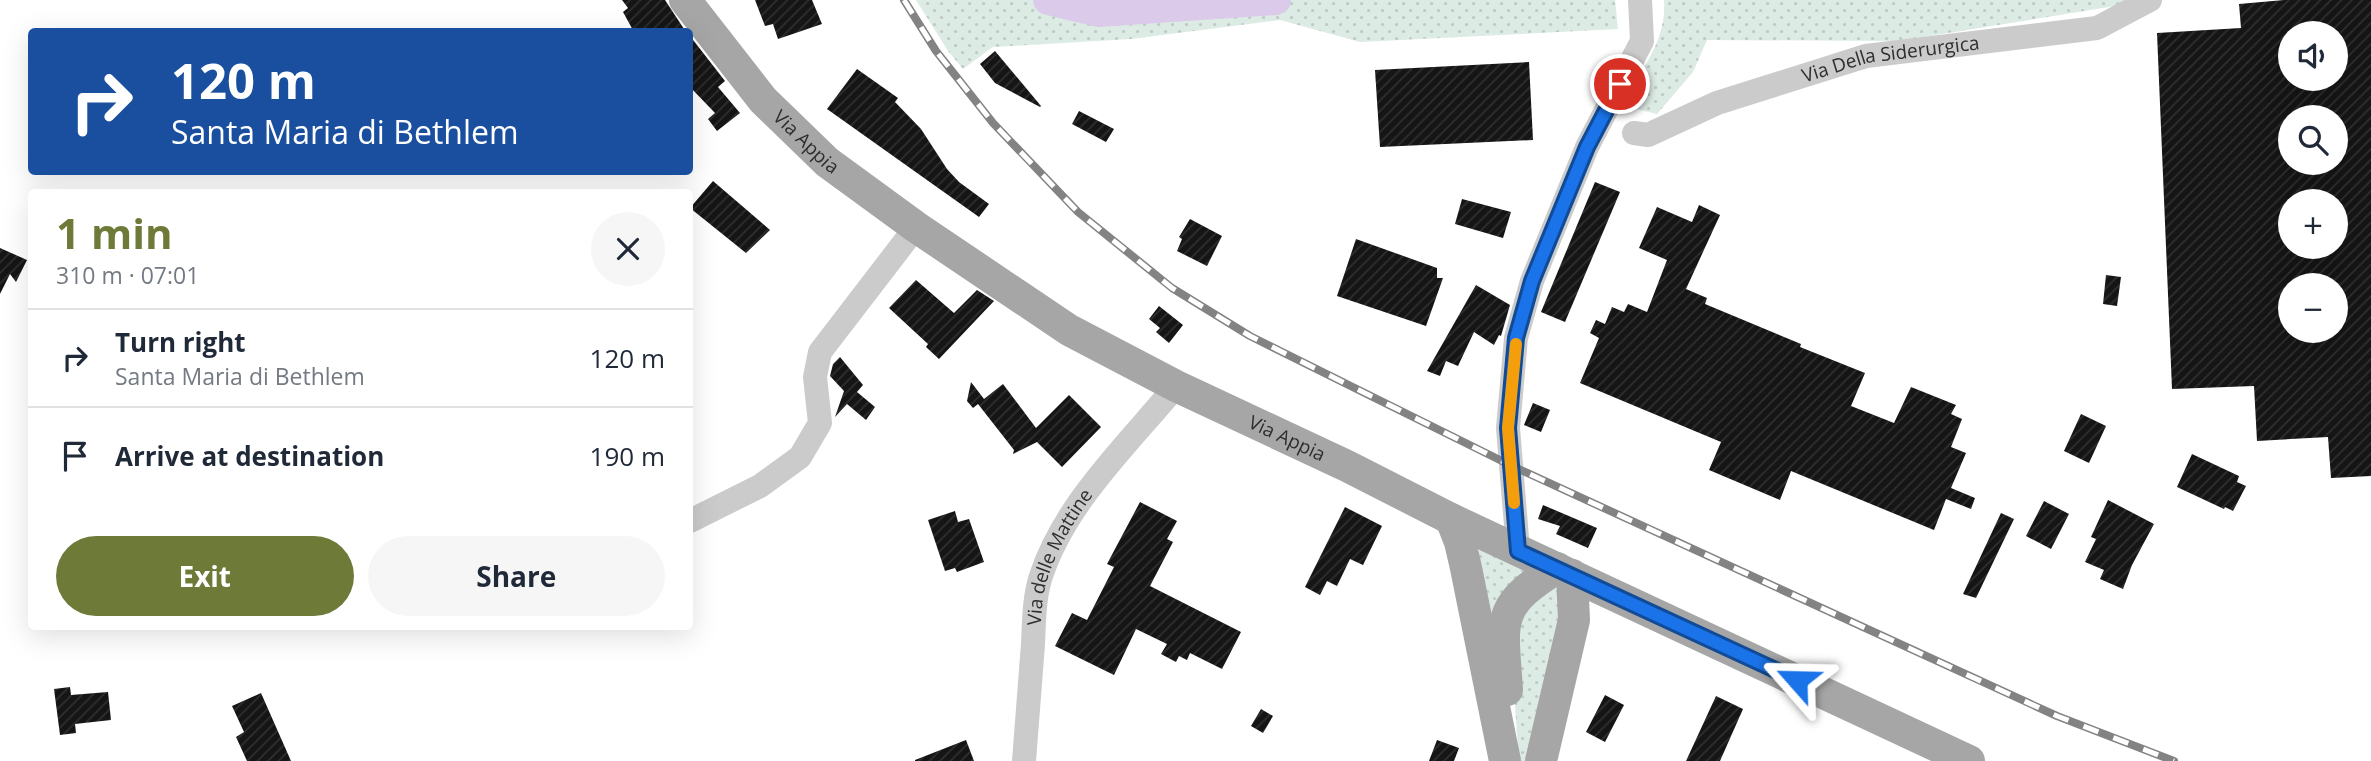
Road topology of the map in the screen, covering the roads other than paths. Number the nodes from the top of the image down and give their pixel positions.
1 (685, 0) edge
2 (1640, 0) edge
3 (2150, 0) edge
4 (1634, 133) dead end
5 (916, 227) junction
6 (1176, 386) junction
7 (693, 519) edge
8 (1451, 519) junction
9 (1518, 551) junction
10 (1564, 572) junction
11 (1650, 611) junction
12 (1570, 641) junction
13 (1024, 761) edge
14 (1506, 761) edge
15 (1541, 761) edge
16 (1969, 761) edge

1 - 5 main road, Via Appia
2 - 9 street
3 - 4 street, Via Della Siderurgica
5 - 6 main road, Via Appia
5 - 7 street
6 - 8 main road, Via Appia
6 - 13 street, Via delle Mattine
8 - 9 main road, Via Appia
8 - 14 main road
9 - 10 main road, Via Appia
10 - 11 main road, Via Appia
10 - 12 main road
10 - 14 main road
11 - 12 main road
11 - 16 main road, Via Appia
12 - 15 main road

